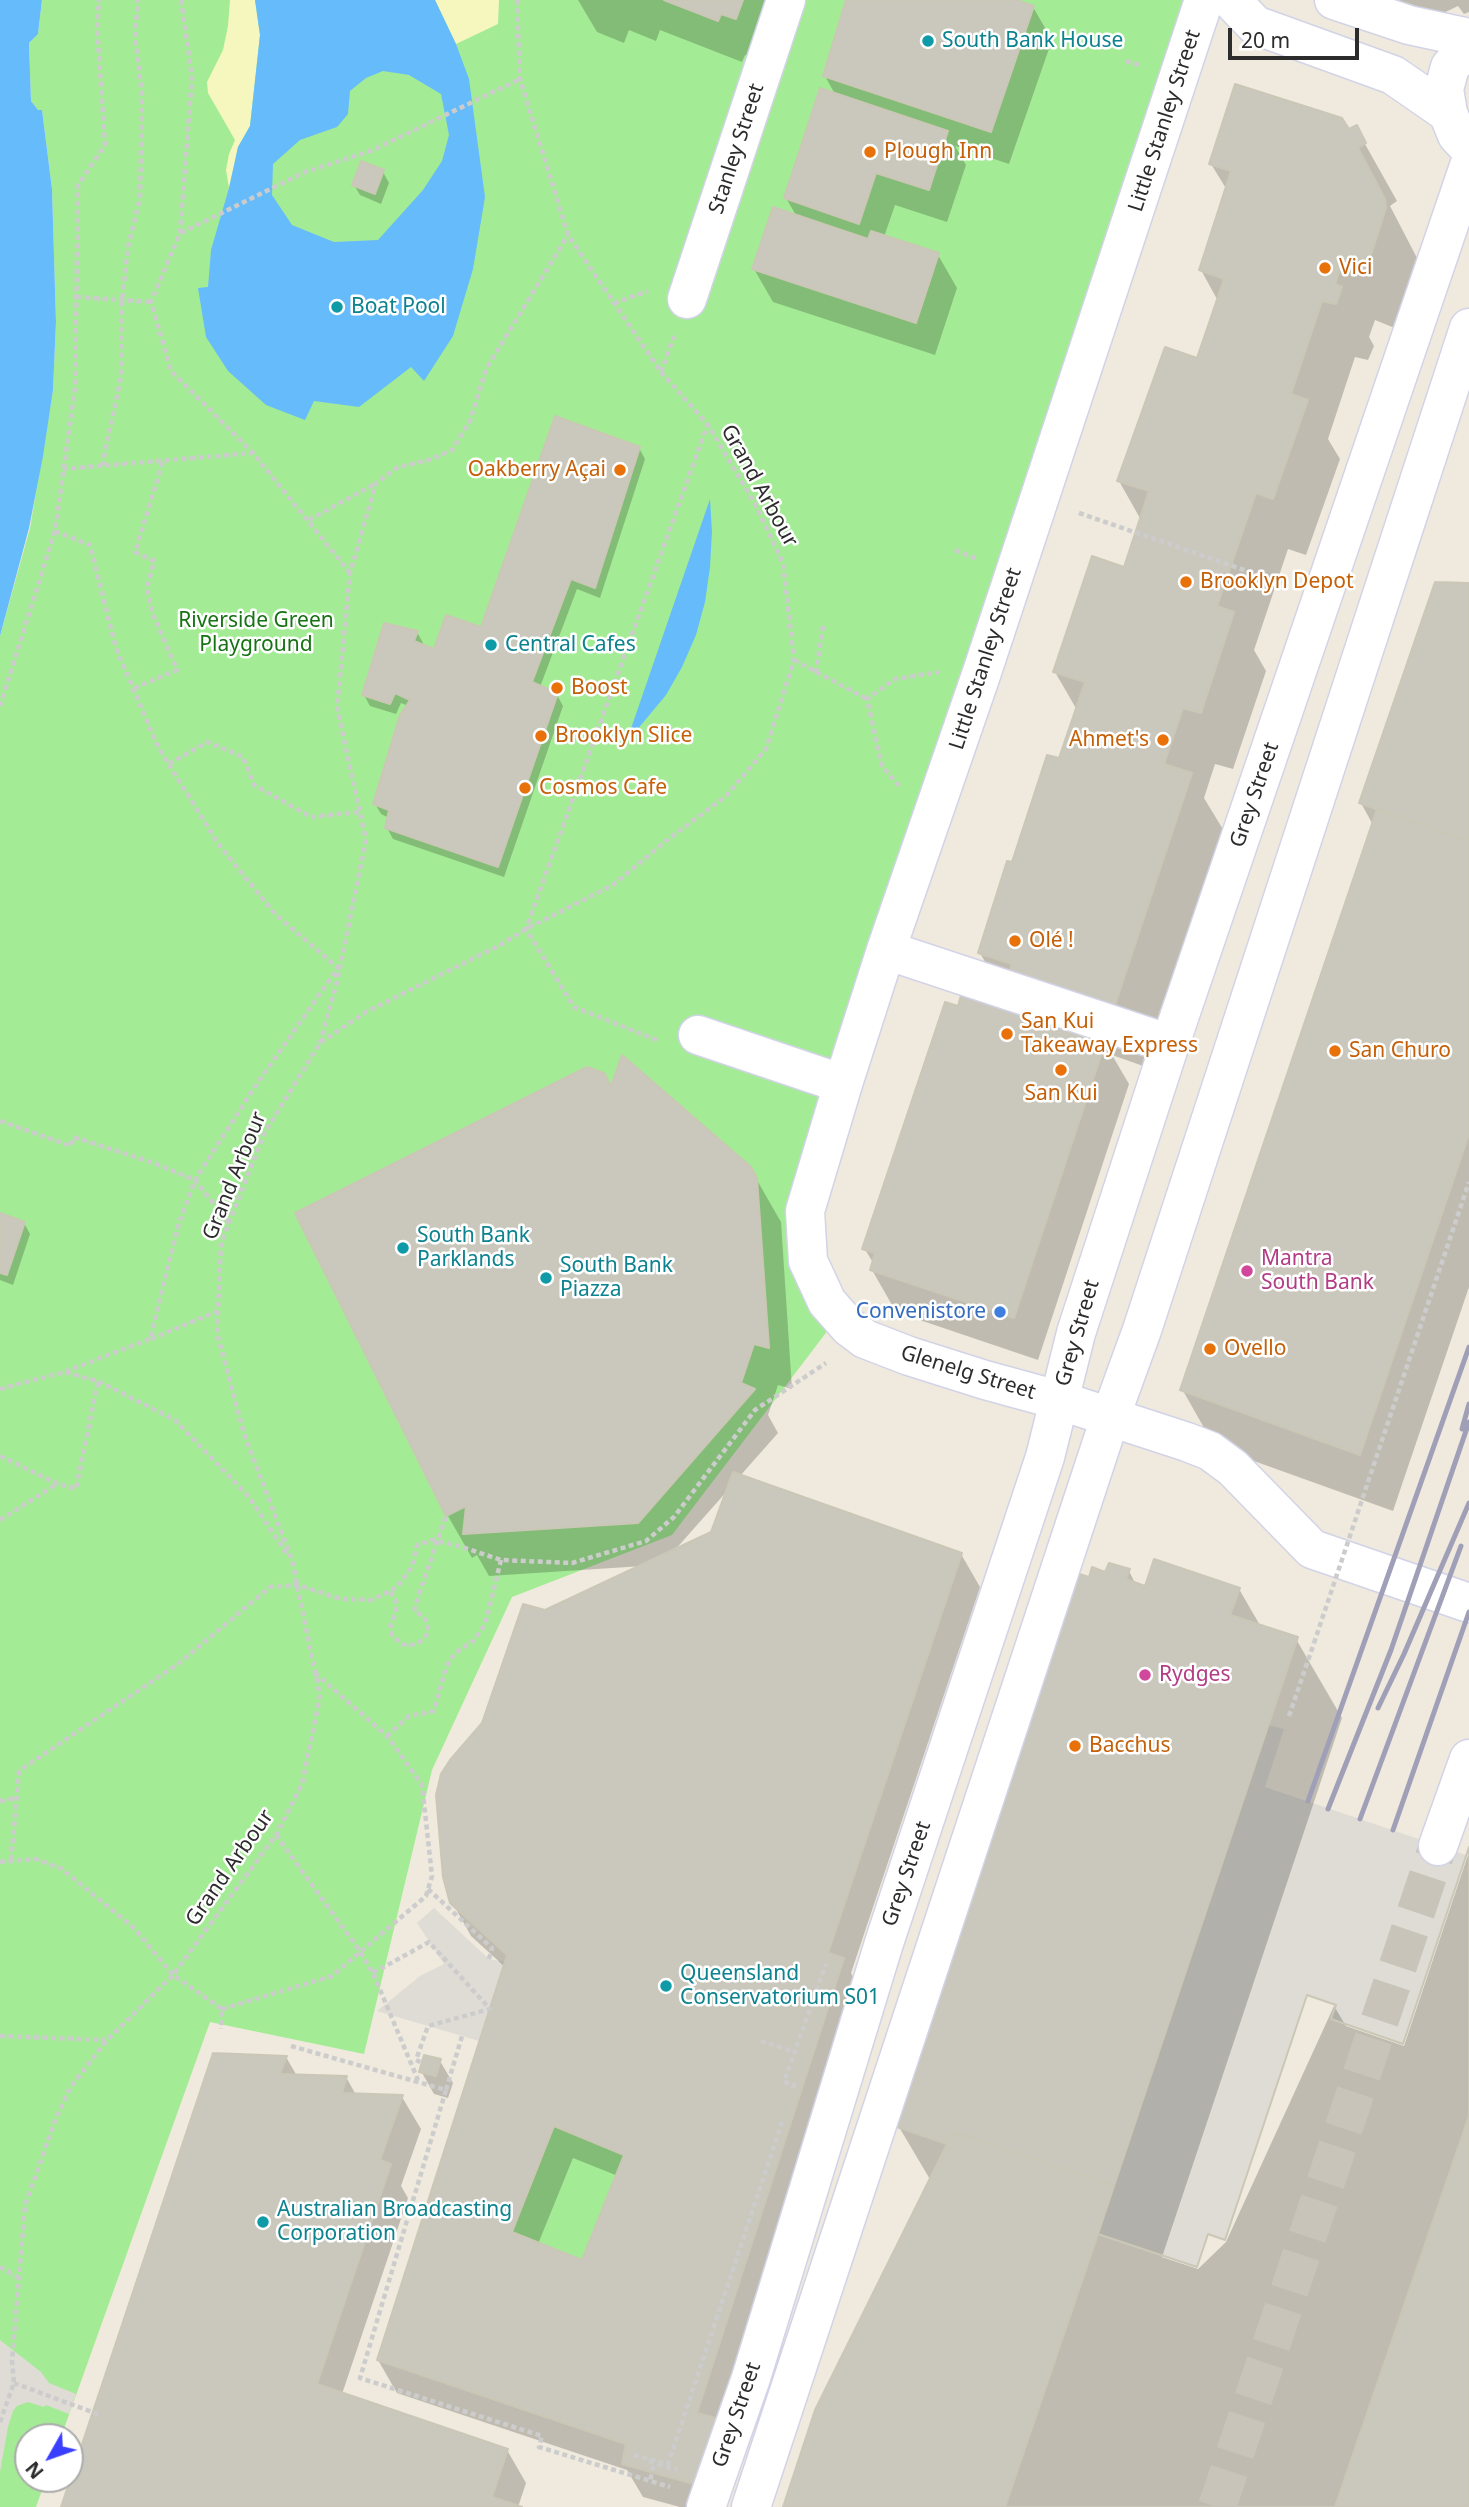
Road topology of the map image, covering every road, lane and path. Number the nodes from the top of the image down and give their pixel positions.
1 (99, 0) edge
2 (138, 0) edge
3 (181, 0) edge
4 (517, 0) edge
5 (786, 0) edge
6 (1204, 0) edge
7 (1231, 0) edge
8 (1335, 0) edge
9 (1469, 38) edge
10 (1469, 46) edge
11 (520, 79) junction
12 (1448, 113) junction
13 (1469, 148) edge
14 (1469, 166) edge
15 (180, 233) junction
16 (568, 235) junction
17 (77, 297) junction
18 (687, 299) dead end
19 (122, 300) junction
20 (151, 302) junction
21 (1469, 328) edge
22 (708, 425) junction
23 (253, 453) junction
24 (163, 461) junction
25 (102, 466) junction
26 (64, 469) junction
27 (376, 484) junction
28 (1038, 499) junction
29 (309, 520) junction
30 (54, 531) junction
31 (350, 573) junction
32 (1323, 597) junction
33 (822, 626) dead end
34 (794, 660) junction
35 (816, 673) junction
36 (981, 675) junction
37 (134, 688) junction
38 (867, 699) junction
39 (0, 706) edge
40 (169, 764) junction
41 (359, 812) junction
42 (931, 822) junction
43 (526, 929) junction
44 (886, 950) junction
45 (338, 968) junction
46 (698, 1035) dead end
47 (320, 1043) junction
48 (1170, 1044) junction
49 (843, 1084) junction
50 (0, 1121) edge
51 (195, 1180) junction
52 (1469, 1182) edge
53 (229, 1223) junction
54 (218, 1311) junction
55 (838, 1317) joint
56 (150, 1339) junction
57 (827, 1362) dead end
58 (64, 1372) junction
59 (97, 1381) junction
60 (0, 1389) edge
61 (1058, 1401) junction
62 (1110, 1418) junction
63 (0, 1456) edge
64 (58, 1484) junction
65 (446, 1516) dead end
66 (0, 1520) edge
67 (292, 1560) junction
68 (501, 1560) junction
69 (298, 1586) junction
70 (390, 1592) junction
71 (1469, 1603) edge
72 (315, 1673) junction
73 (1289, 1716) dead end
74 (387, 1736) junction
75 (1469, 1759) edge
76 (18, 1798) junction
77 (0, 1801) edge
78 (276, 1835) junction
79 (1438, 1846) tunnel mouth
80 (11, 1860) junction
81 (0, 1862) edge
82 (428, 1889) junction
83 (359, 1950) junction
84 (489, 1959) dead end
85 (826, 1964) dead end
86 (373, 1973) junction
87 (173, 1975) junction
88 (222, 2009) junction
89 (221, 2029) dead end
90 (0, 2036) edge
91 (462, 2036) dead end
92 (107, 2040) junction
93 (761, 2041) dead end
94 (291, 2046) dead end
95 (795, 2052) junction
96 (407, 2058) junction
97 (419, 2081) junction
98 (446, 2090) junction
99 (790, 2098) dead end
100 (785, 2112) dead end
101 (0, 2267) edge
102 (17, 2277) junction
103 (14, 2383) junction
104 (100, 2415) dead end
105 (0, 2422) edge
106 (650, 2481) junction
107 (694, 2499) edge
108 (751, 2507) edge

1 - 17 path
2 - 19 path
3 - 15 path
4 - 11 path, Grand Arbour
5 - 18 street, Stanley Street
6 - 28 street, Little Stanley Street
7 - 12 street
8 - 9 street
10 - 12 street
11 - 15 path
11 - 16 path, Grand Arbour
12 - 13 street
14 - 32 street, Grey Street
15 - 20 path
16 - 22 path, Grand Arbour
16 - 27 path
17 - 19 path
17 - 26 path
19 - 20 path
19 - 25 path
20 - 23 path
21 - 62 street, Grey Street
22 - 34 path, Grand Arbour
22 - 43 path
23 - 24 path
23 - 29 path
24 - 25 path
24 - 37 path
25 - 26 path
26 - 30 path
27 - 29 path
27 - 31 path
28 - 32 path
28 - 36 street, Little Stanley Street
29 - 31 path
30 - 37 path
30 - 39 path
31 - 41 path
32 - 48 street, Grey Street
33 - 35 path
34 - 35 path
34 - 43 path, Grand Arbour
35 - 38 path
36 - 38 path
36 - 42 street, Little Stanley Street
37 - 40 path
38 - 42 path
40 - 41 path
40 - 45 path
41 - 45 path
42 - 44 street, Little Stanley Street
43 - 47 path, Grand Arbour
44 - 48 street
44 - 49 street, Little Stanley Street
45 - 47 path
45 - 51 path
46 - 49 street
47 - 53 path, Grand Arbour
48 - 61 street, Grey Street
49 - 55 street, Little Stanley Street
50 - 51 path
51 - 53 path
51 - 56 path
52 - 73 path, bridge
53 - 54 path, Grand Arbour
54 - 56 path
54 - 67 path, Grand Arbour
55 - 61 street, Glenelg Street
56 - 58 path
57 - 68 path
58 - 59 path
58 - 60 path
59 - 64 path
59 - 67 path
61 - 62 street, Glenelg Street
61 - 107 street, Grey Street
62 - 71 street, Glenelg Street
62 - 108 street, Grey Street
63 - 64 path
64 - 66 path
65 - 70 path, bridge
67 - 69 path, Grand Arbour
68 - 70 path
68 - 74 path
69 - 70 path
69 - 72 path, Grand Arbour
69 - 76 path
72 - 74 path
72 - 78 path, Grand Arbour
74 - 82 path
75 - 79 street
76 - 77 path
76 - 80 path
78 - 83 path
78 - 87 path, Grand Arbour
80 - 81 path
80 - 87 path
82 - 83 path
82 - 84 path
83 - 86 path
83 - 88 path
85 - 95 path
86 - 96 path
86 - 96 path
87 - 88 path
87 - 92 path, Grand Arbour
88 - 89 path
90 - 92 path
91 - 98 path
92 - 102 path, Grand Arbour
93 - 95 path
94 - 97 path
95 - 99 path
96 - 97 path
97 - 98 path
98 - 106 path
100 - 106 path
101 - 102 path
102 - 103 path, Grand Arbour
103 - 104 path
103 - 105 path, Grand Arbour
106 - 107 path

